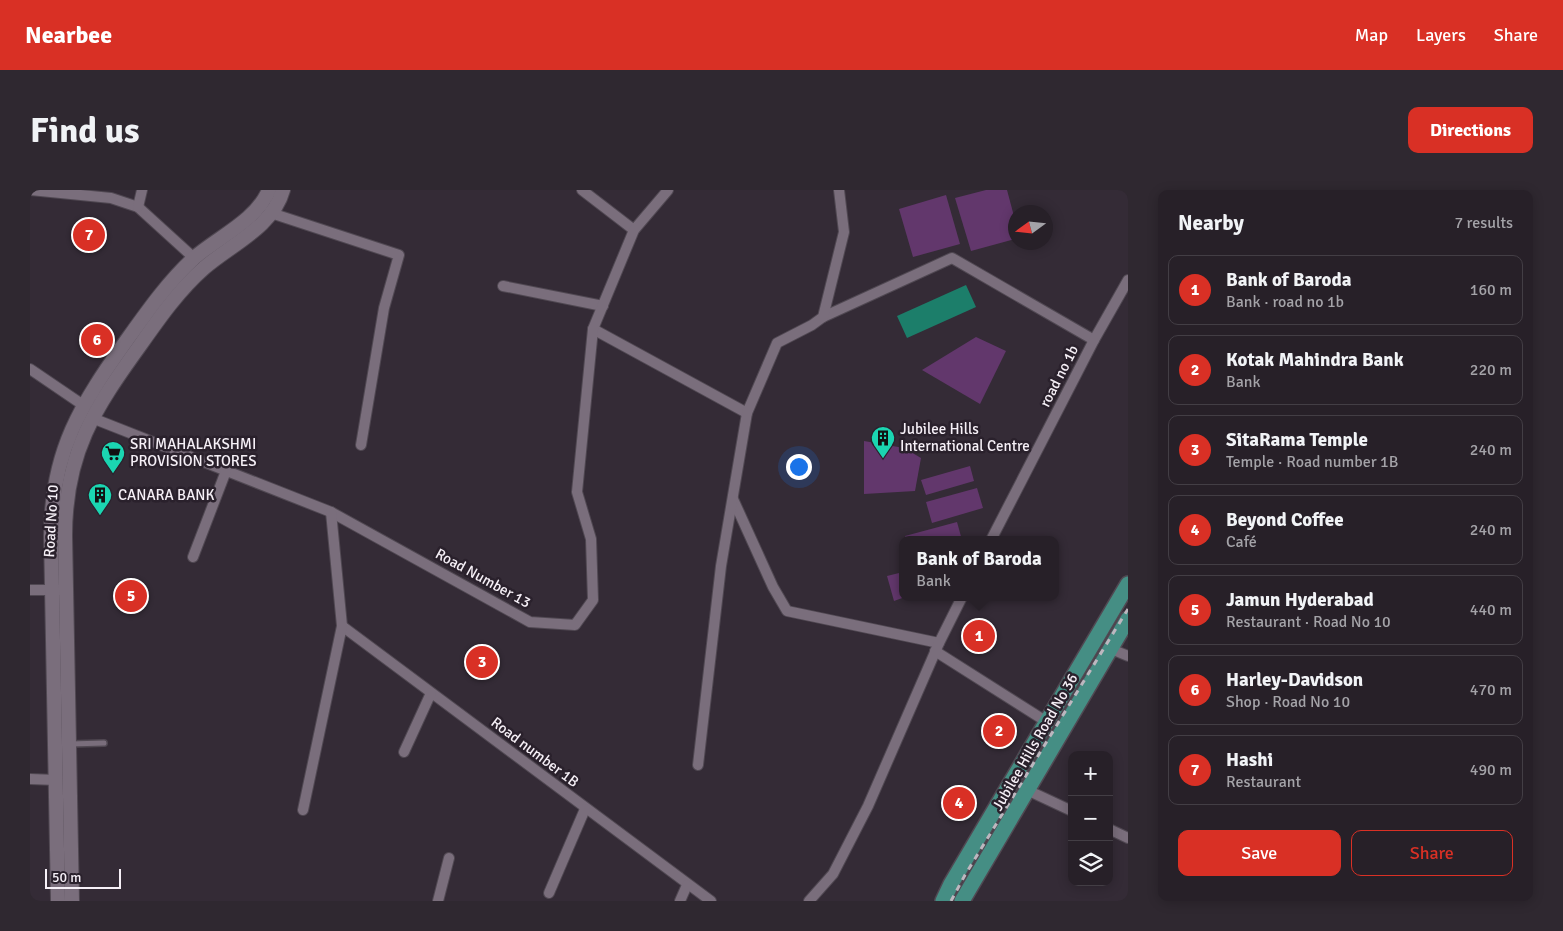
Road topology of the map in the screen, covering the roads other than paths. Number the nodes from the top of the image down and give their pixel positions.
1 (30, 190) edge
2 (142, 190) edge
3 (269, 190) edge
4 (283, 190) edge
5 (582, 190) edge
6 (668, 190) edge
7 (839, 190) edge
8 (111, 194) edge
9 (138, 207) junction
10 (271, 213) junction
11 (634, 230) junction
12 (194, 258) junction
13 (1128, 280) edge
14 (503, 286) dead end
15 (603, 306) junction
16 (823, 317) junction
17 (594, 329) junction
18 (1094, 340) junction
19 (30, 369) edge
20 (83, 405) junction
21 (747, 413) junction
22 (92, 418) junction
23 (361, 445) dead end
24 (226, 471) junction
25 (733, 499) junction
26 (332, 512) junction
27 (993, 536) edge
28 (193, 557) dead end
29 (1128, 584) edge
30 (30, 590) edge
31 (59, 590) junction
32 (960, 601) edge
33 (1128, 619) edge
34 (342, 626) junction
35 (937, 647) junction
36 (1111, 649) junction
37 (1128, 656) edge
38 (430, 693) junction
39 (1059, 702) junction
40 (1047, 722) junction
41 (1065, 725) junction
42 (104, 743) dead end
43 (69, 744) junction
44 (404, 752) dead end
45 (698, 765) dead end
46 (30, 779) edge
47 (56, 780) junction
48 (1027, 790) junction
49 (585, 809) junction
50 (1068, 809) edge
51 (303, 810) dead end
52 (1113, 831) edge
53 (1128, 838) edge
54 (968, 855) junction
55 (449, 858) dead end
56 (982, 864) junction
57 (687, 885) junction
58 (549, 892) dead end
59 (58, 901) edge
60 (72, 901) edge
61 (438, 901) edge
62 (680, 901) edge
63 (711, 901) edge
64 (809, 901) edge
65 (943, 901) edge
66 (962, 901) edge

1 - 8 street
2 - 9 street
3 - 12 main road, Road No 10
4 - 10 main road, Road No 10
5 - 11 street
6 - 11 street, Road Number 13
7 - 16 street
8 - 9 street
9 - 12 street
10 - 22 main road, Road No 10
10 - 23 street
11 - 15 street, Road Number 13
12 - 20 main road, Road No 10
13 - 18 street, road no 1b
14 - 15 street
15 - 17 street, Road Number 13
16 - 18 street
16 - 21 street
17 - 21 street
17 - 26 street, Road Number 13
18 - 27 street, road no 1b
19 - 20 street
20 - 31 main road, Road No 10
21 - 25 street
22 - 24 street, Road Number 13
22 - 31 main road, Road No 10
24 - 26 street, Road Number 13
24 - 28 street
25 - 35 street
25 - 45 street
26 - 34 street
29 - 39 main road, Jubilee Hills Road No 36
30 - 31 street
31 - 43 main road, Road No 10
31 - 47 main road, Road No 10
32 - 35 street
33 - 36 main road, Jubilee Hills Road No 36
34 - 38 street, Road number 1B
34 - 51 street
35 - 40 street
35 - 64 street
36 - 37 street
36 - 41 main road, Jubilee Hills Road No 36
38 - 44 street
38 - 49 street, Road number 1B
39 - 40 main road, Jubilee Hills Road No 36
39 - 41 main road
40 - 54 main road, Jubilee Hills Road No 36
41 - 48 main road, Jubilee Hills Road No 36
42 - 43 lane
43 - 60 main road, Road No 10
46 - 47 street
47 - 59 main road, Road No 10
48 - 50 street
48 - 56 main road, Jubilee Hills Road No 36
49 - 57 street, Road number 1B
49 - 58 street
52 - 53 street
54 - 56 main road
54 - 65 main road, Jubilee Hills Road No 36
55 - 61 street
56 - 66 main road, Jubilee Hills Road No 36
57 - 62 street
57 - 63 street, Road number 1B

